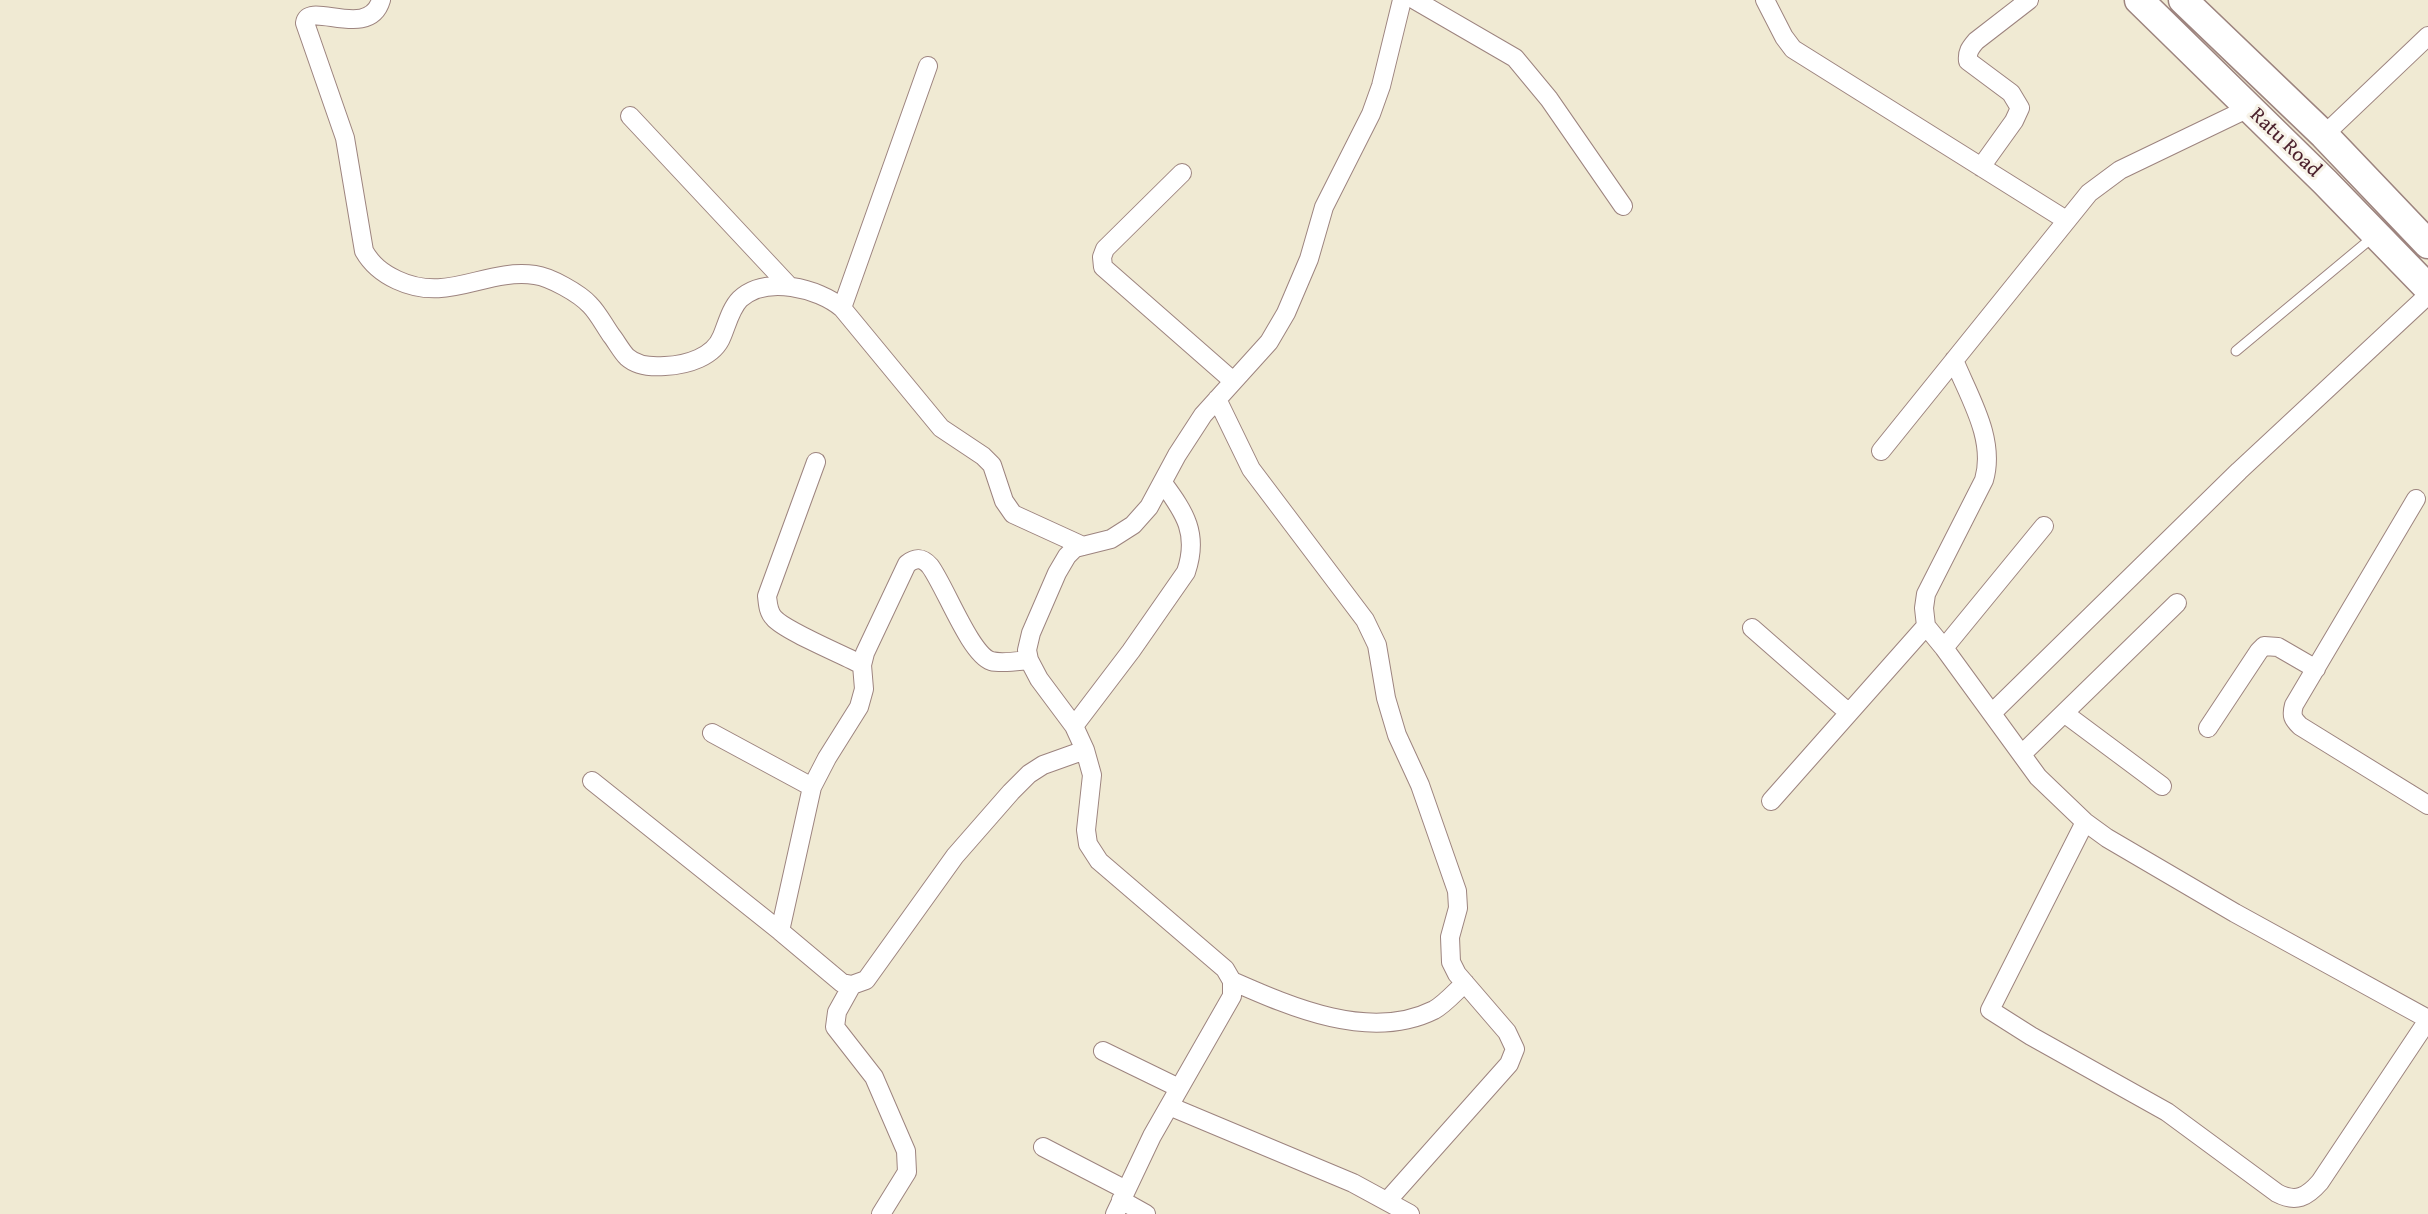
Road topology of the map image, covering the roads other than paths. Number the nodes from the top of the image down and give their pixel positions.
1 (381, 0) edge
2 (1402, 0) edge
3 (1415, 0) edge
4 (1765, 0) edge
5 (2029, 0) edge
6 (2139, 0) edge
7 (2183, 0) edge
8 (2428, 36) edge
9 (928, 66) dead end
10 (2249, 108) junction
11 (630, 116) dead end
12 (2324, 135) junction
13 (1981, 167) junction
14 (1182, 173) dead end
15 (1623, 206) dead end
16 (2066, 220) junction
17 (2376, 235) junction
18 (2428, 244) edge
19 (790, 287) junction
20 (2428, 288) edge
21 (2428, 295) edge
22 (842, 308) junction
23 (2236, 351) dead end
24 (1954, 360) junction
25 (1233, 381) junction
26 (1217, 399) junction
27 (1881, 451) dead end
28 (816, 462) dead end
29 (1163, 483) junction
30 (2416, 499) dead end
31 (2044, 526) dead end
32 (1083, 546) junction
33 (2177, 603) dead end
34 (1926, 626) junction
35 (1752, 628) dead end
36 (1944, 648) junction
37 (1029, 660) junction
38 (862, 665) junction
39 (2316, 669) junction
40 (2064, 712) junction
41 (1849, 713) junction
42 (1992, 713) junction
43 (1074, 726) junction
44 (2208, 728) dead end
45 (712, 732) dead end
46 (1085, 750) junction
47 (2022, 754) junction
48 (592, 781) dead end
49 (2162, 786) dead end
50 (812, 787) junction
51 (1771, 801) dead end
52 (2428, 805) edge
53 (2085, 822) junction
54 (780, 931) junction
55 (1232, 981) junction
56 (1465, 983) junction
57 (852, 985) junction
58 (2428, 1020) edge
59 (1103, 1051) dead end
60 (1179, 1088) junction
61 (1169, 1106) junction
62 (1043, 1147) dead end
63 (2297, 1199) junction
64 (1388, 1200) junction
65 (1121, 1202) edge
66 (881, 1214) edge
67 (1146, 1214) edge
68 (1410, 1214) edge
69 (2278, 1214) edge

1 - 19 street
2 - 25 street
3 - 15 street
4 - 13 street
5 - 13 street
6 - 10 main road, Ratu Road
7 - 12 main road, Ratu Road
8 - 12 street
9 - 22 street
10 - 16 street
10 - 17 main road, Ratu Road
11 - 19 street
12 - 18 main road, Ratu Road
13 - 16 street
14 - 25 street
16 - 24 street
17 - 20 main road, Ratu Road
17 - 23 lane
19 - 22 street
21 - 42 street
22 - 32 street
24 - 27 street
24 - 34 street
25 - 26 street
26 - 29 street
26 - 56 street
28 - 38 street
29 - 32 street
29 - 43 street
30 - 39 street
31 - 36 street
32 - 37 street
33 - 40 street
34 - 36 street
34 - 41 street
35 - 41 street
36 - 42 street
37 - 38 street
37 - 43 street
38 - 50 street
39 - 44 street
39 - 52 street
40 - 47 street
40 - 49 street
41 - 51 street
42 - 47 street
43 - 46 street
45 - 50 street
46 - 55 street
46 - 57 street
47 - 53 street
48 - 54 street
50 - 54 street
53 - 58 street
53 - 63 street
54 - 57 street
55 - 56 street
55 - 60 street
56 - 64 street
57 - 66 street
58 - 63 street
59 - 60 street
60 - 61 street
61 - 64 street
61 - 65 street
62 - 65 street
63 - 69 street
64 - 68 street
65 - 67 street

